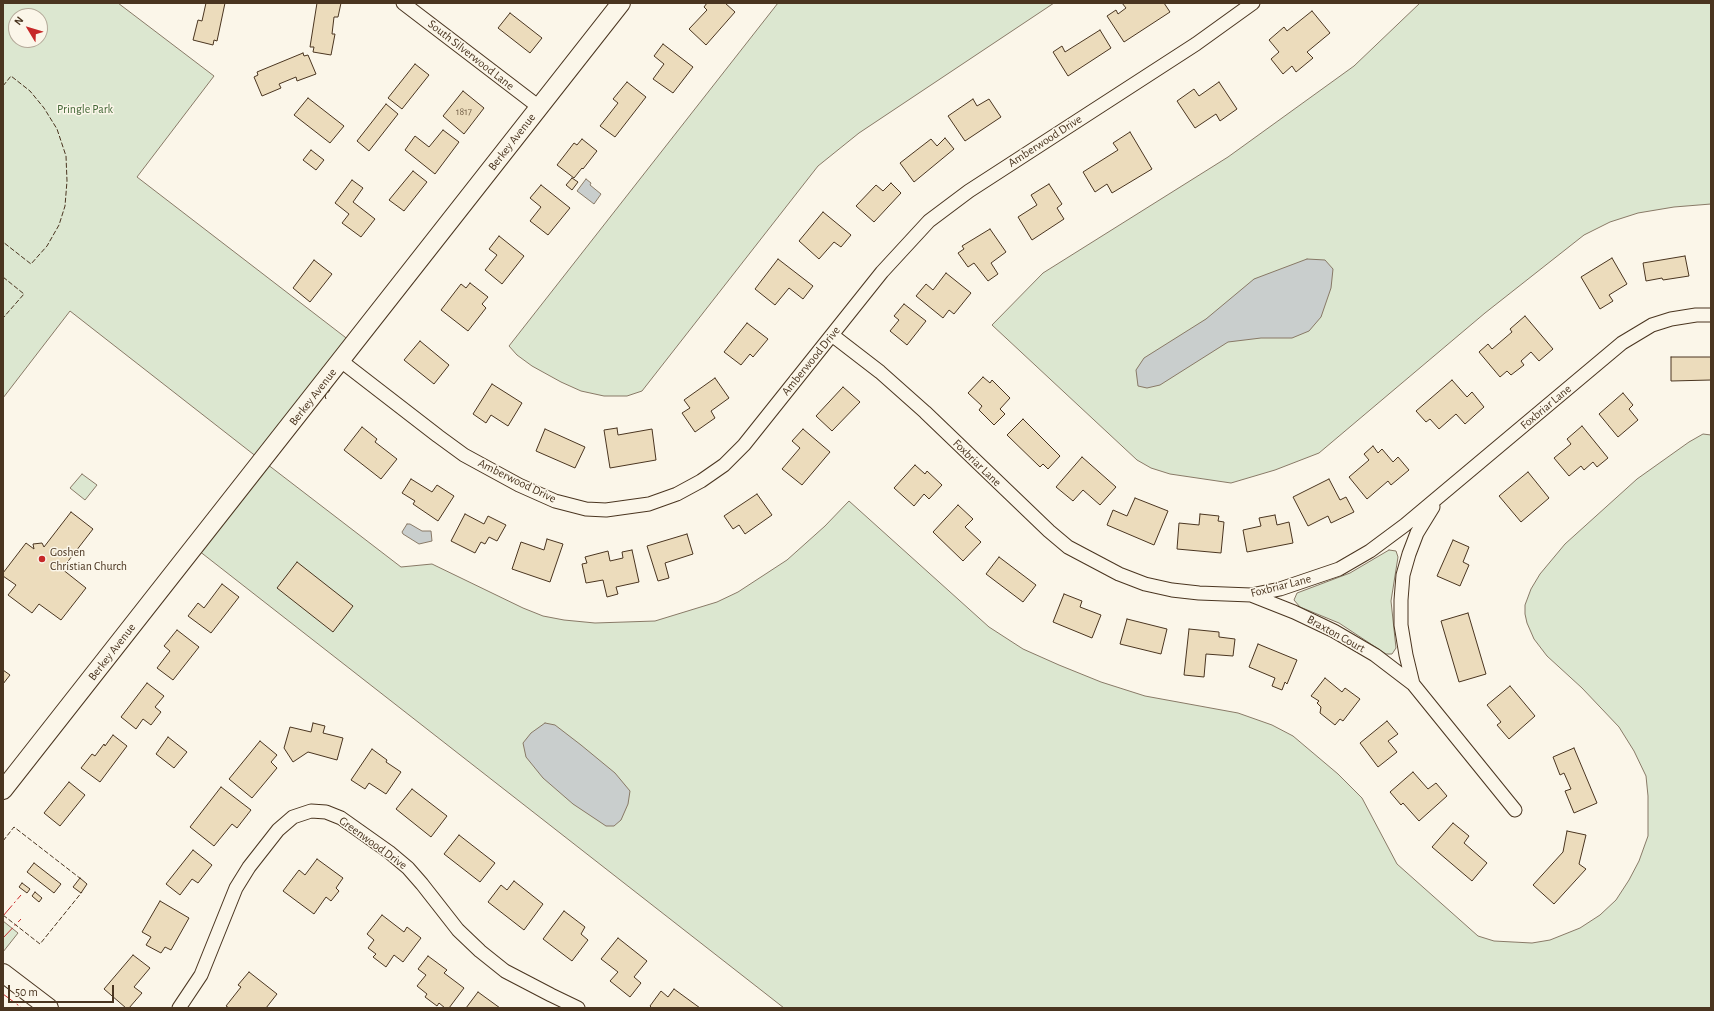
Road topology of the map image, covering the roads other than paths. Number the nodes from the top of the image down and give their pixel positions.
1 (403, 3) edge
2 (621, 3) edge
3 (1253, 3) edge
4 (539, 107) junction
5 (1711, 314) edge
6 (832, 335) junction
7 (341, 361) junction
8 (1440, 496) junction
9 (1252, 595) junction
10 (1413, 684) junction
11 (3, 790) edge
12 (1515, 810) dead end
13 (3, 973) edge
14 (49, 1008) edge
15 (180, 1008) edge
16 (578, 1008) edge

1 - 4 street, South Silverwood Lane
2 - 4 street, Berkey Avenue
3 - 6 street, Amberwood Drive
4 - 7 street, Berkey Avenue
5 - 8 street, Foxbriar Lane
6 - 7 street, Amberwood Drive
6 - 9 street, Foxbriar Lane
7 - 11 street, Berkey Avenue
8 - 9 street, Foxbriar Lane
8 - 10 street, Braxton Court
9 - 10 street, Braxton Court
10 - 12 street, Braxton Court
13 - 14 street
15 - 16 street, Greenwood Drive

